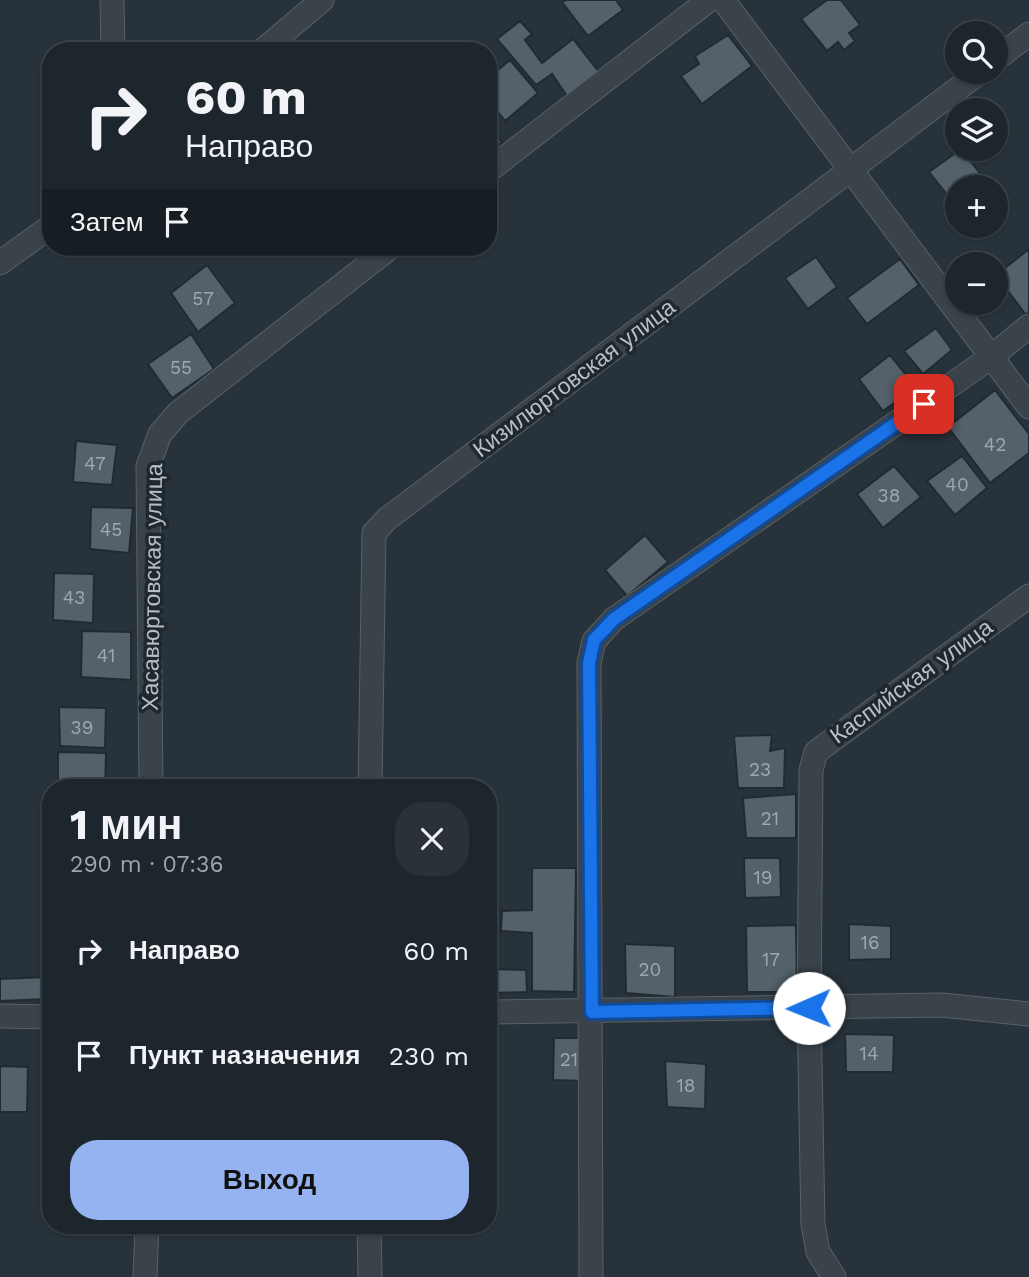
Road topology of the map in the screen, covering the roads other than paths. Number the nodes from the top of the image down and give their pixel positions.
1 (113, 0) edge
2 (322, 0) edge
3 (709, 0) edge
4 (723, 0) edge
5 (1029, 34) edge
6 (113, 42) edge
7 (273, 42) edge
8 (1008, 50) edge
9 (963, 84) edge
10 (497, 165) edge
11 (850, 171) junction
12 (42, 233) edge
13 (379, 256) edge
14 (0, 263) edge
15 (1029, 326) edge
16 (990, 358) junction
17 (1029, 407) edge
18 (1029, 596) edge
19 (151, 779) edge
20 (370, 779) edge
21 (809, 1008) junction
22 (497, 1012) edge
23 (592, 1012) junction
24 (1029, 1014) edge
25 (0, 1016) edge
26 (42, 1017) edge
27 (146, 1234) edge
28 (369, 1234) edge
29 (145, 1277) edge
30 (370, 1277) edge
31 (591, 1277) edge
32 (834, 1277) edge

1 - 6 street
2 - 7 street
3 - 10 street
4 - 11 street
5 - 8 street
9 - 11 street, Кизилюртовская улица
11 - 16 street
11 - 20 street, Кизилюртовская улица
12 - 14 street
13 - 19 street, Хасавюртовская улица
15 - 16 street
16 - 17 street
16 - 23 street
18 - 21 street, Каспийская улица
21 - 23 street
21 - 24 street
21 - 32 street, Каспийская улица
22 - 23 street
23 - 31 street
25 - 26 street
27 - 29 street
28 - 30 street

